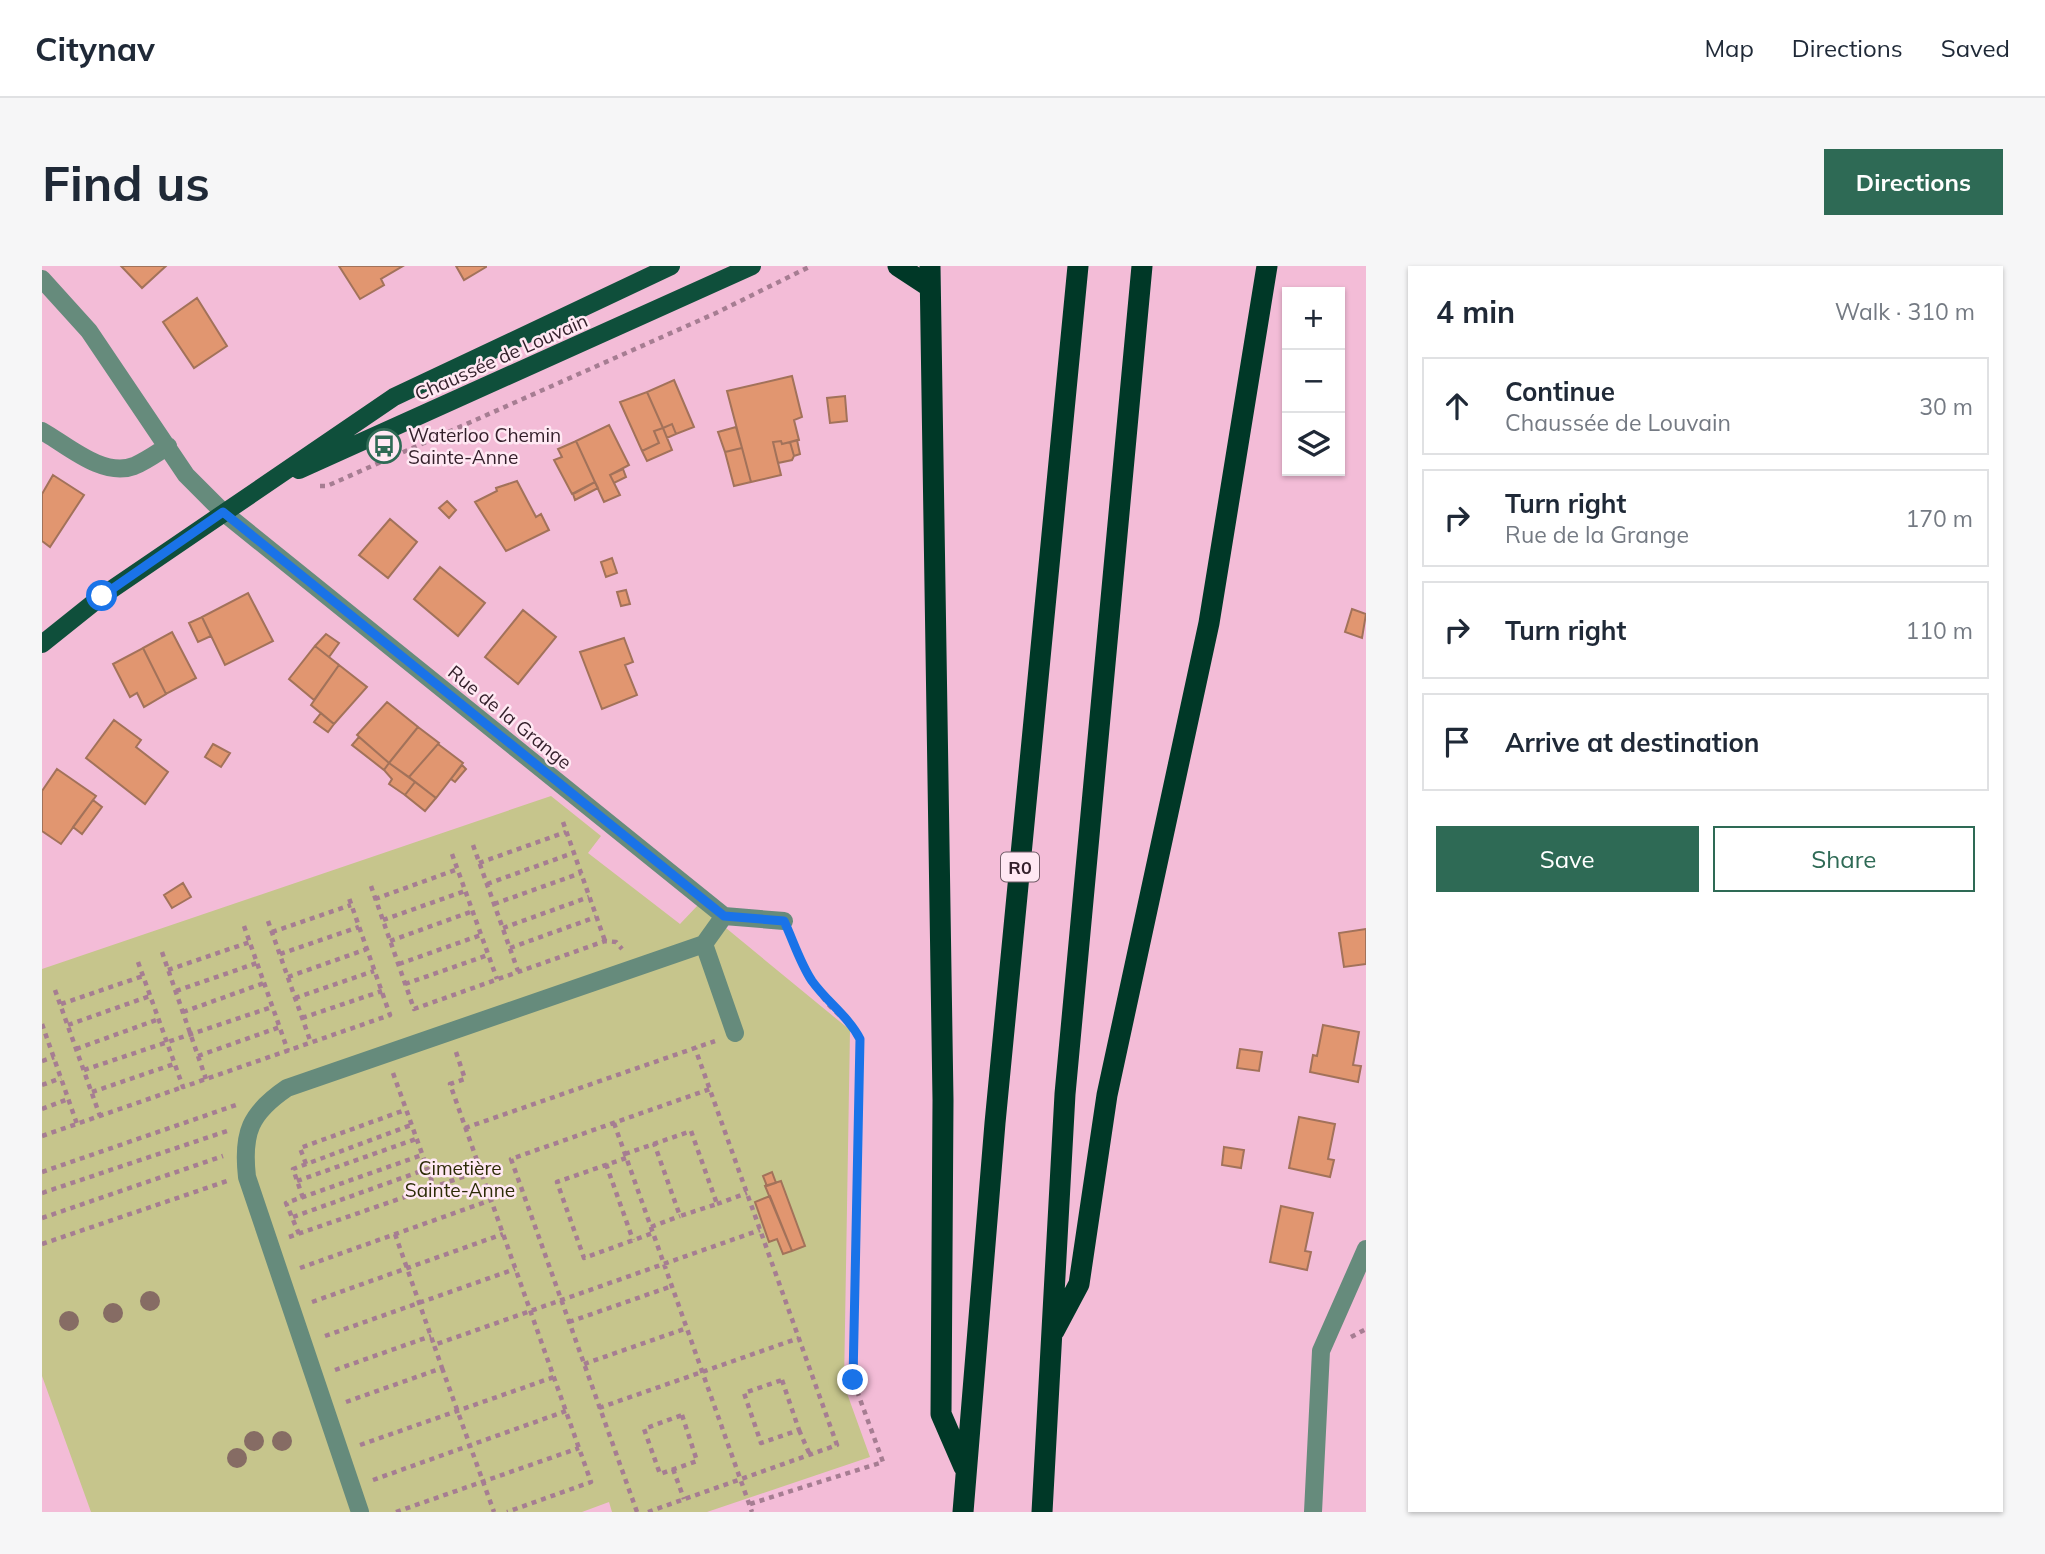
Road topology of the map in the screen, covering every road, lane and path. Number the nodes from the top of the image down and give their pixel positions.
1 (671, 266) edge
2 (752, 266) edge
3 (898, 266) edge
4 (1078, 266) edge
5 (1142, 266) edge
6 (1267, 266) edge
7 (930, 276) edge
8 (42, 279) edge
9 (42, 431) edge
10 (168, 446) junction
11 (267, 484) junction
12 (223, 512) junction
13 (42, 645) edge
14 (563, 822) dead end
15 (566, 832) junction
16 (473, 845) dead end
17 (573, 853) junction
18 (452, 854) dead end
19 (480, 863) junction
20 (458, 869) junction
21 (581, 873) junction
22 (487, 884) junction
23 (370, 886) dead end
24 (466, 891) junction
25 (589, 897) junction
26 (349, 898) dead end
27 (375, 899) junction
28 (494, 904) junction
29 (351, 905) junction
30 (473, 911) junction
31 (724, 916) junction
32 (596, 917) junction
33 (383, 920) junction
34 (268, 921) dead end
35 (784, 921) joint
36 (244, 926) dead end
37 (359, 927) junction
38 (503, 928) junction
39 (272, 932) junction
40 (481, 935) junction
41 (390, 941) junction
42 (250, 942) junction
43 (704, 944) junction
44 (510, 948) junction
45 (367, 949) junction
46 (162, 952) dead end
47 (280, 954) junction
48 (488, 955) junction
49 (138, 962) dead end
50 (257, 963) junction
51 (399, 964) junction
52 (168, 970) junction
53 (374, 971) junction
54 (519, 971) junction
55 (143, 976) junction
56 (288, 977) junction
57 (497, 979) junction
58 (264, 983) junction
59 (405, 984) junction
60 (55, 990) dead end
61 (176, 991) junction
62 (382, 991) junction
63 (150, 996) junction
64 (295, 998) junction
65 (61, 1004) junction
66 (272, 1007) junction
67 (183, 1012) junction
68 (302, 1018) junction
69 (159, 1020) junction
70 (42, 1024) edge
71 (68, 1025) junction
72 (280, 1027) junction
73 (449, 1032) junction
74 (735, 1033) dead end
75 (191, 1035) junction
76 (44, 1036) edge
77 (166, 1041) junction
78 (311, 1043) junction
79 (76, 1049) junction
80 (288, 1051) junction
81 (386, 1054) junction
82 (198, 1056) junction
83 (54, 1057) junction
84 (42, 1061) edge
85 (174, 1064) junction
86 (84, 1070) junction
87 (61, 1078) junction
88 (206, 1079) junction
89 (42, 1085) edge
90 (183, 1087) junction
91 (710, 1089) junction
92 (92, 1092) junction
93 (68, 1099) junction
94 (248, 1101) dead end
95 (42, 1109) edge
96 (405, 1110) junction
97 (100, 1116) junction
98 (254, 1122) junction
99 (614, 1123) junction
100 (77, 1124) junction
101 (411, 1125) junction
102 (465, 1128) junction
103 (42, 1136) edge
104 (416, 1139) junction
105 (654, 1143) junction
106 (245, 1149) junction
107 (422, 1155) junction
108 (625, 1156) junction
109 (306, 1164) junction
110 (607, 1164) junction
111 (427, 1169) junction
112 (480, 1171) junction
113 (42, 1172) edge
114 (247, 1174) junction
115 (297, 1181) junction
116 (434, 1187) junction
117 (42, 1193) edge
118 (747, 1193) junction
119 (303, 1198) junction
120 (491, 1200) junction
121 (717, 1204) junction
122 (680, 1216) junction
123 (292, 1217) junction
124 (42, 1218) edge
125 (652, 1230) junction
126 (760, 1230) junction
127 (299, 1234) junction
128 (395, 1234) junction
129 (503, 1234) junction
130 (633, 1240) junction
131 (42, 1244) edge
132 (268, 1244) junction
133 (1366, 1249) edge
134 (664, 1264) junction
135 (407, 1269) junction
136 (515, 1269) junction
137 (302, 1280) dead end
138 (672, 1286) junction
139 (306, 1292) dead end
140 (561, 1300) junction
141 (310, 1303) junction
142 (419, 1303) junction
143 (530, 1311) junction
144 (314, 1314) dead end
145 (569, 1322) junction
146 (318, 1326) dead end
147 (687, 1328) junction
148 (431, 1336) junction
149 (322, 1337) junction
150 (799, 1338) junction
151 (1050, 1339) junction
152 (434, 1345) junction
153 (326, 1348) dead end
154 (330, 1359) dead end
155 (584, 1364) junction
156 (442, 1368) junction
157 (334, 1370) junction
158 (702, 1372) junction
159 (554, 1377) junction
160 (338, 1381) dead end
161 (341, 1392) dead end
162 (600, 1408) junction
163 (458, 1411) junction
164 (566, 1411) junction
165 (799, 1430) junction
166 (470, 1445) junction
167 (579, 1448) junction
168 (340, 1452) junction
169 (810, 1455) junction
170 (673, 1469) junction
171 (965, 1469) junction
172 (740, 1479) junction
173 (373, 1480) dead end
174 (483, 1482) junction
175 (684, 1499) junction
176 (750, 1504) junction
177 (360, 1512) edge
178 (397, 1512) edge
179 (494, 1512) edge
180 (507, 1512) edge
181 (637, 1512) edge
182 (648, 1512) edge
183 (752, 1512) edge
184 (963, 1512) edge
185 (1042, 1512) edge
186 (1313, 1512) edge

1 - 11 main road, Chaussée de Louvain
2 - 11 main road, Chaussée de Louvain
3 - 7 highway
4 - 171 highway, R0
5 - 151 highway
6 - 151 highway
7 - 171 highway
8 - 10 street, Rue de la Grange
9 - 10 street
10 - 12 street, Rue de la Grange
11 - 12 main road, Chaussée de Louvain
12 - 13 main road, Chaussée de Louvain
12 - 31 street, Rue de la Grange
14 - 15 path
15 - 17 path
15 - 19 path
16 - 19 path
17 - 21 path
17 - 22 path
18 - 20 path
19 - 22 path
20 - 24 path
20 - 27 path
21 - 25 path
21 - 28 path
22 - 28 path
23 - 27 path
24 - 30 path
24 - 33 path
25 - 32 path
25 - 38 path
26 - 29 path
27 - 33 path
28 - 38 path
29 - 37 path
29 - 39 path
30 - 40 path
30 - 41 path
31 - 35 street
31 - 43 street
32 - 44 path
32 - 54 path
33 - 41 path
34 - 39 path
35 - 176 path
36 - 42 path
37 - 45 path
37 - 47 path
38 - 44 path
39 - 47 path
40 - 48 path
40 - 51 path
41 - 51 path
42 - 50 path
42 - 52 path
43 - 73 street
43 - 74 street
44 - 54 path
45 - 53 path
45 - 56 path
46 - 52 path
47 - 56 path
48 - 57 path
48 - 59 path
49 - 55 path
50 - 58 path
50 - 61 path
51 - 59 path
52 - 61 path
53 - 62 path
53 - 64 path
54 - 57 path
55 - 63 path
55 - 65 path
56 - 64 path
57 - 59 path
58 - 66 path
58 - 67 path
60 - 65 path
61 - 67 path
62 - 68 path
62 - 78 path
63 - 69 path
63 - 71 path
64 - 68 path
65 - 71 path
66 - 72 path
66 - 75 path
67 - 75 path
68 - 78 path
69 - 77 path
69 - 79 path
70 - 76 path
71 - 79 path
72 - 80 path
72 - 82 path
73 - 81 street
73 - 102 path
75 - 77 path
75 - 82 path
76 - 83 path
77 - 85 path
77 - 86 path
78 - 80 path
79 - 86 path
80 - 88 path
81 - 96 path
81 - 98 street
82 - 88 path
83 - 84 path
83 - 87 path
85 - 90 path
85 - 92 path
86 - 92 path
87 - 89 path
87 - 93 path
88 - 90 path
90 - 97 path
91 - 99 path
91 - 102 path
91 - 118 path
92 - 97 path
93 - 95 path
93 - 100 path
94 - 113 path
96 - 101 path
96 - 109 path
97 - 100 path
98 - 106 street
98 - 117 path
99 - 108 path
99 - 140 path
100 - 103 path
101 - 104 path
101 - 109 path
102 - 112 path
104 - 107 path
104 - 115 path
105 - 108 path
105 - 121 path
105 - 122 path
106 - 114 street
106 - 124 path
107 - 111 path
107 - 119 path
108 - 110 path
108 - 125 path
109 - 115 path
110 - 130 path
110 - 130 path
111 - 116 path
111 - 123 path
112 - 116 path
112 - 120 path
114 - 131 path
114 - 132 street
115 - 119 path
116 - 127 path
118 - 121 path
118 - 126 path
119 - 123 path
120 - 128 path
120 - 129 path
121 - 122 path
122 - 125 path
123 - 127 path
125 - 130 path
125 - 134 path
126 - 134 path
126 - 150 path
127 - 132 path
128 - 135 path
128 - 137 path
129 - 135 path
129 - 136 path
132 - 168 street
133 - 186 street
134 - 138 path
134 - 140 path
135 - 141 path
135 - 142 path
136 - 142 path
136 - 143 path
138 - 145 path
138 - 147 path
139 - 141 path
140 - 143 path
140 - 145 path
141 - 144 path
142 - 148 path
142 - 149 path
143 - 152 path
143 - 159 path
145 - 155 path
146 - 149 path
147 - 155 path
147 - 158 path
148 - 152 path
148 - 157 path
149 - 153 path
150 - 158 path
150 - 169 path
151 - 185 highway
152 - 156 path
154 - 157 path
155 - 162 path
156 - 161 path
156 - 163 path
157 - 160 path
158 - 162 path
158 - 172 path
159 - 163 path
159 - 164 path
162 - 181 path
163 - 166 path
163 - 168 path
164 - 166 path
164 - 167 path
165 - 165 path
165 - 169 path
166 - 173 path
166 - 174 path
167 - 174 path
167 - 180 path
168 - 177 street
169 - 172 path
170 - 170 path
170 - 175 path
171 - 184 highway, R0
172 - 175 path
172 - 176 path
174 - 178 path
174 - 179 path
175 - 182 path
176 - 183 path

